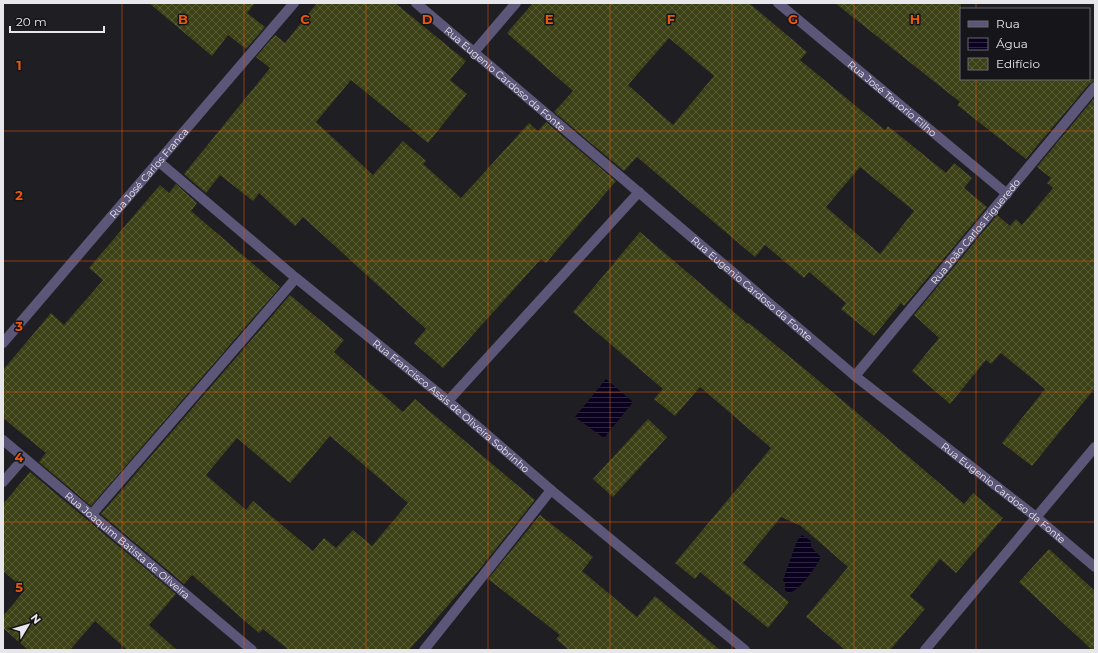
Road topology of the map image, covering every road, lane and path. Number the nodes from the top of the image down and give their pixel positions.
1 (294, 3) edge
2 (416, 3) edge
3 (516, 3) edge
4 (778, 3) edge
5 (475, 51) junction
6 (1095, 87) edge
7 (158, 161) junction
8 (639, 192) junction
9 (1007, 194) junction
10 (296, 278) junction
11 (3, 343) edge
12 (855, 376) junction
13 (448, 401) junction
14 (3, 440) edge
15 (1095, 447) edge
16 (24, 458) junction
17 (3, 482) edge
18 (551, 490) junction
19 (92, 514) junction
20 (1036, 517) junction
21 (1095, 567) edge
22 (252, 650) edge
23 (424, 650) edge
24 (745, 650) edge
25 (925, 650) edge

1 - 7 street, Rua José Carlos Franca
2 - 5 street, Rua Eugenio Cardoso da Fonte
3 - 5 street
4 - 9 street, Rua José Tenorio Filho
5 - 8 street, Rua Eugenio Cardoso da Fonte
6 - 9 street, Rua João Carlos Figueredo
7 - 10 street, Rua Francisco Assis de Oliveira Sobrinho
7 - 11 street, Rua José Carlos Franca
8 - 12 street, Rua Eugenio Cardoso da Fonte
8 - 13 street
9 - 12 street, Rua João Carlos Figueredo
10 - 13 street, Rua Francisco Assis de Oliveira Sobrinho
10 - 19 street
12 - 20 street, Rua Eugenio Cardoso da Fonte
13 - 18 street, Rua Francisco Assis de Oliveira Sobrinho
14 - 16 street, Rua Joaquim Batista de Oliveira
15 - 20 street
16 - 17 street
16 - 19 street, Rua Joaquim Batista de Oliveira
18 - 23 street
18 - 24 street, Rua Francisco Assis de Oliveira Sobrinho
19 - 22 street, Rua Joaquim Batista de Oliveira
20 - 21 street, Rua Eugenio Cardoso da Fonte
20 - 25 street

